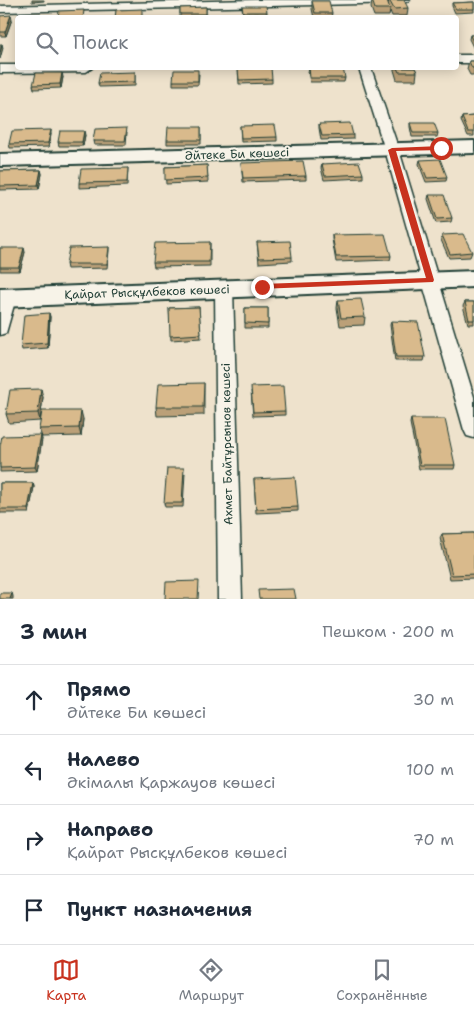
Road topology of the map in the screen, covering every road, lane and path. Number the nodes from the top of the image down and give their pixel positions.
1 (404, 0) edge
2 (345, 4) edge
3 (0, 9) edge
4 (459, 59) edge
5 (474, 59) edge
6 (0, 69) edge
7 (15, 69) edge
8 (366, 70) edge
9 (474, 147) edge
10 (392, 150) junction
11 (0, 160) edge
12 (474, 279) edge
13 (430, 280) junction
14 (224, 289) junction
15 (4, 298) edge
16 (0, 328) edge
17 (474, 430) edge
18 (230, 599) edge

1 - 2 street
2 - 3 street
4 - 5 street
6 - 7 street
8 - 10 street
9 - 10 main road, Әйтеке Би көшесі
10 - 11 main road, Әйтеке Би көшесі
10 - 13 street
12 - 13 main road, Қайрат Рысқұлбеков көшесі
13 - 14 main road, Қайрат Рысқұлбеков көшесі
13 - 17 street
14 - 15 main road, Қайрат Рысқұлбеков көшесі
14 - 18 street, Ахмет Байтұрсынов көшесі
15 - 16 street

